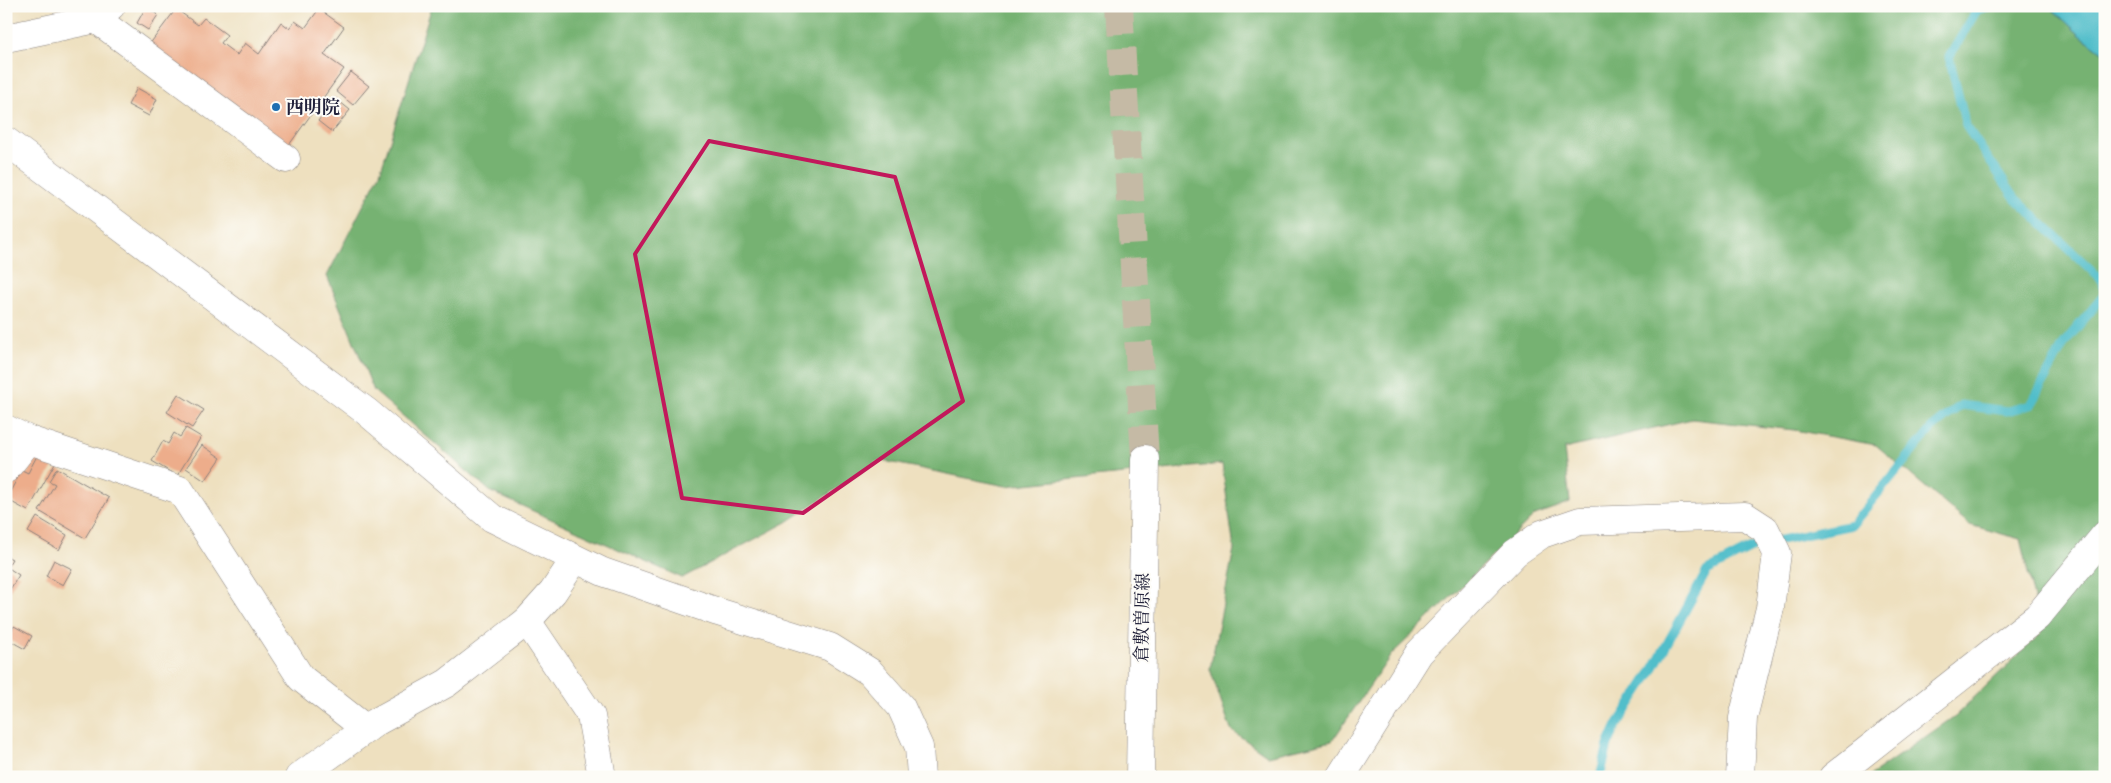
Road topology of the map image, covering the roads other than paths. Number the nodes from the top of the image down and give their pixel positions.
1 (104, 13) edge
2 (6, 38) edge
3 (6, 141) edge
4 (286, 159) dead end
5 (18, 434) edge
6 (1145, 459) tunnel mouth
7 (6, 469) edge
8 (2105, 535) edge
9 (575, 559) junction
10 (527, 621) junction
11 (366, 729) junction
12 (299, 777) edge
13 (602, 777) edge
14 (921, 777) edge
15 (1140, 777) edge
16 (1341, 777) edge
17 (1740, 777) edge
18 (1833, 777) edge

1 - 2 street
1 - 4 street
3 - 9 street
5 - 7 street
5 - 11 street
6 - 15 street, 倉敷曽原線
8 - 18 street
9 - 10 street
9 - 14 street
10 - 11 street
10 - 13 street
11 - 12 street
16 - 17 street

